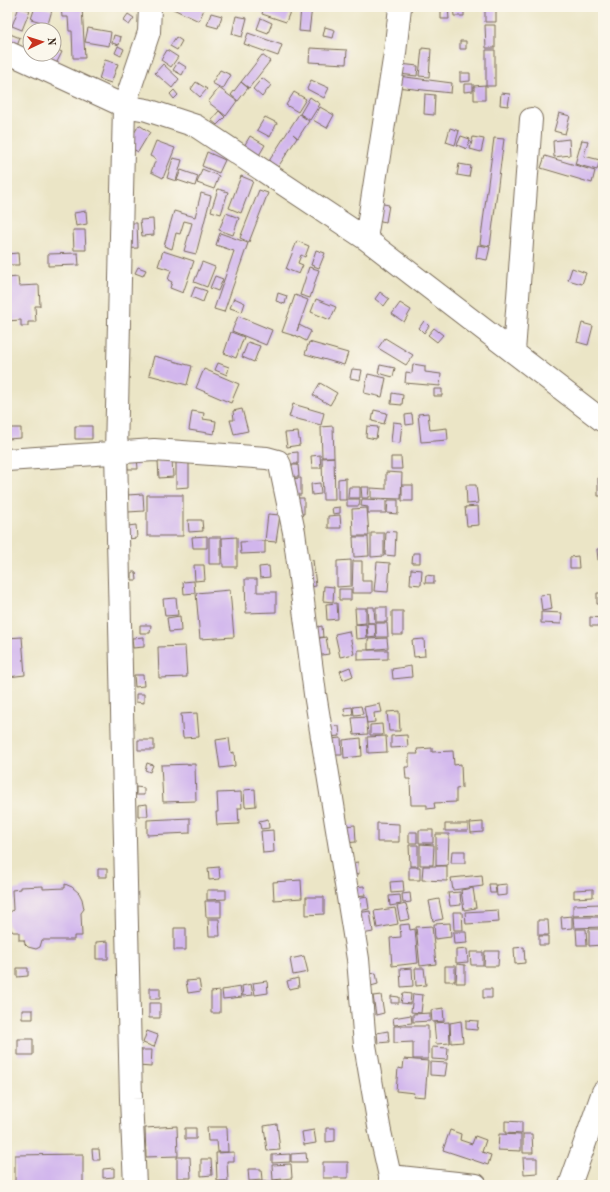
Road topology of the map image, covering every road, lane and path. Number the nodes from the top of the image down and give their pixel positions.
1 (150, 7) edge
2 (400, 7) edge
3 (7, 52) edge
4 (124, 106) junction
5 (531, 119) dead end
6 (366, 239) junction
7 (514, 352) junction
8 (603, 421) edge
9 (116, 452) junction
10 (7, 460) edge
11 (603, 1092) edge
12 (390, 1180) edge
13 (135, 1185) edge
14 (476, 1185) edge
15 (570, 1185) edge

1 - 4 street
2 - 6 street
3 - 4 street
4 - 6 street
4 - 9 street
5 - 7 street
6 - 7 street
7 - 8 street
9 - 10 street
9 - 12 street
9 - 13 street
11 - 15 street
12 - 14 street

